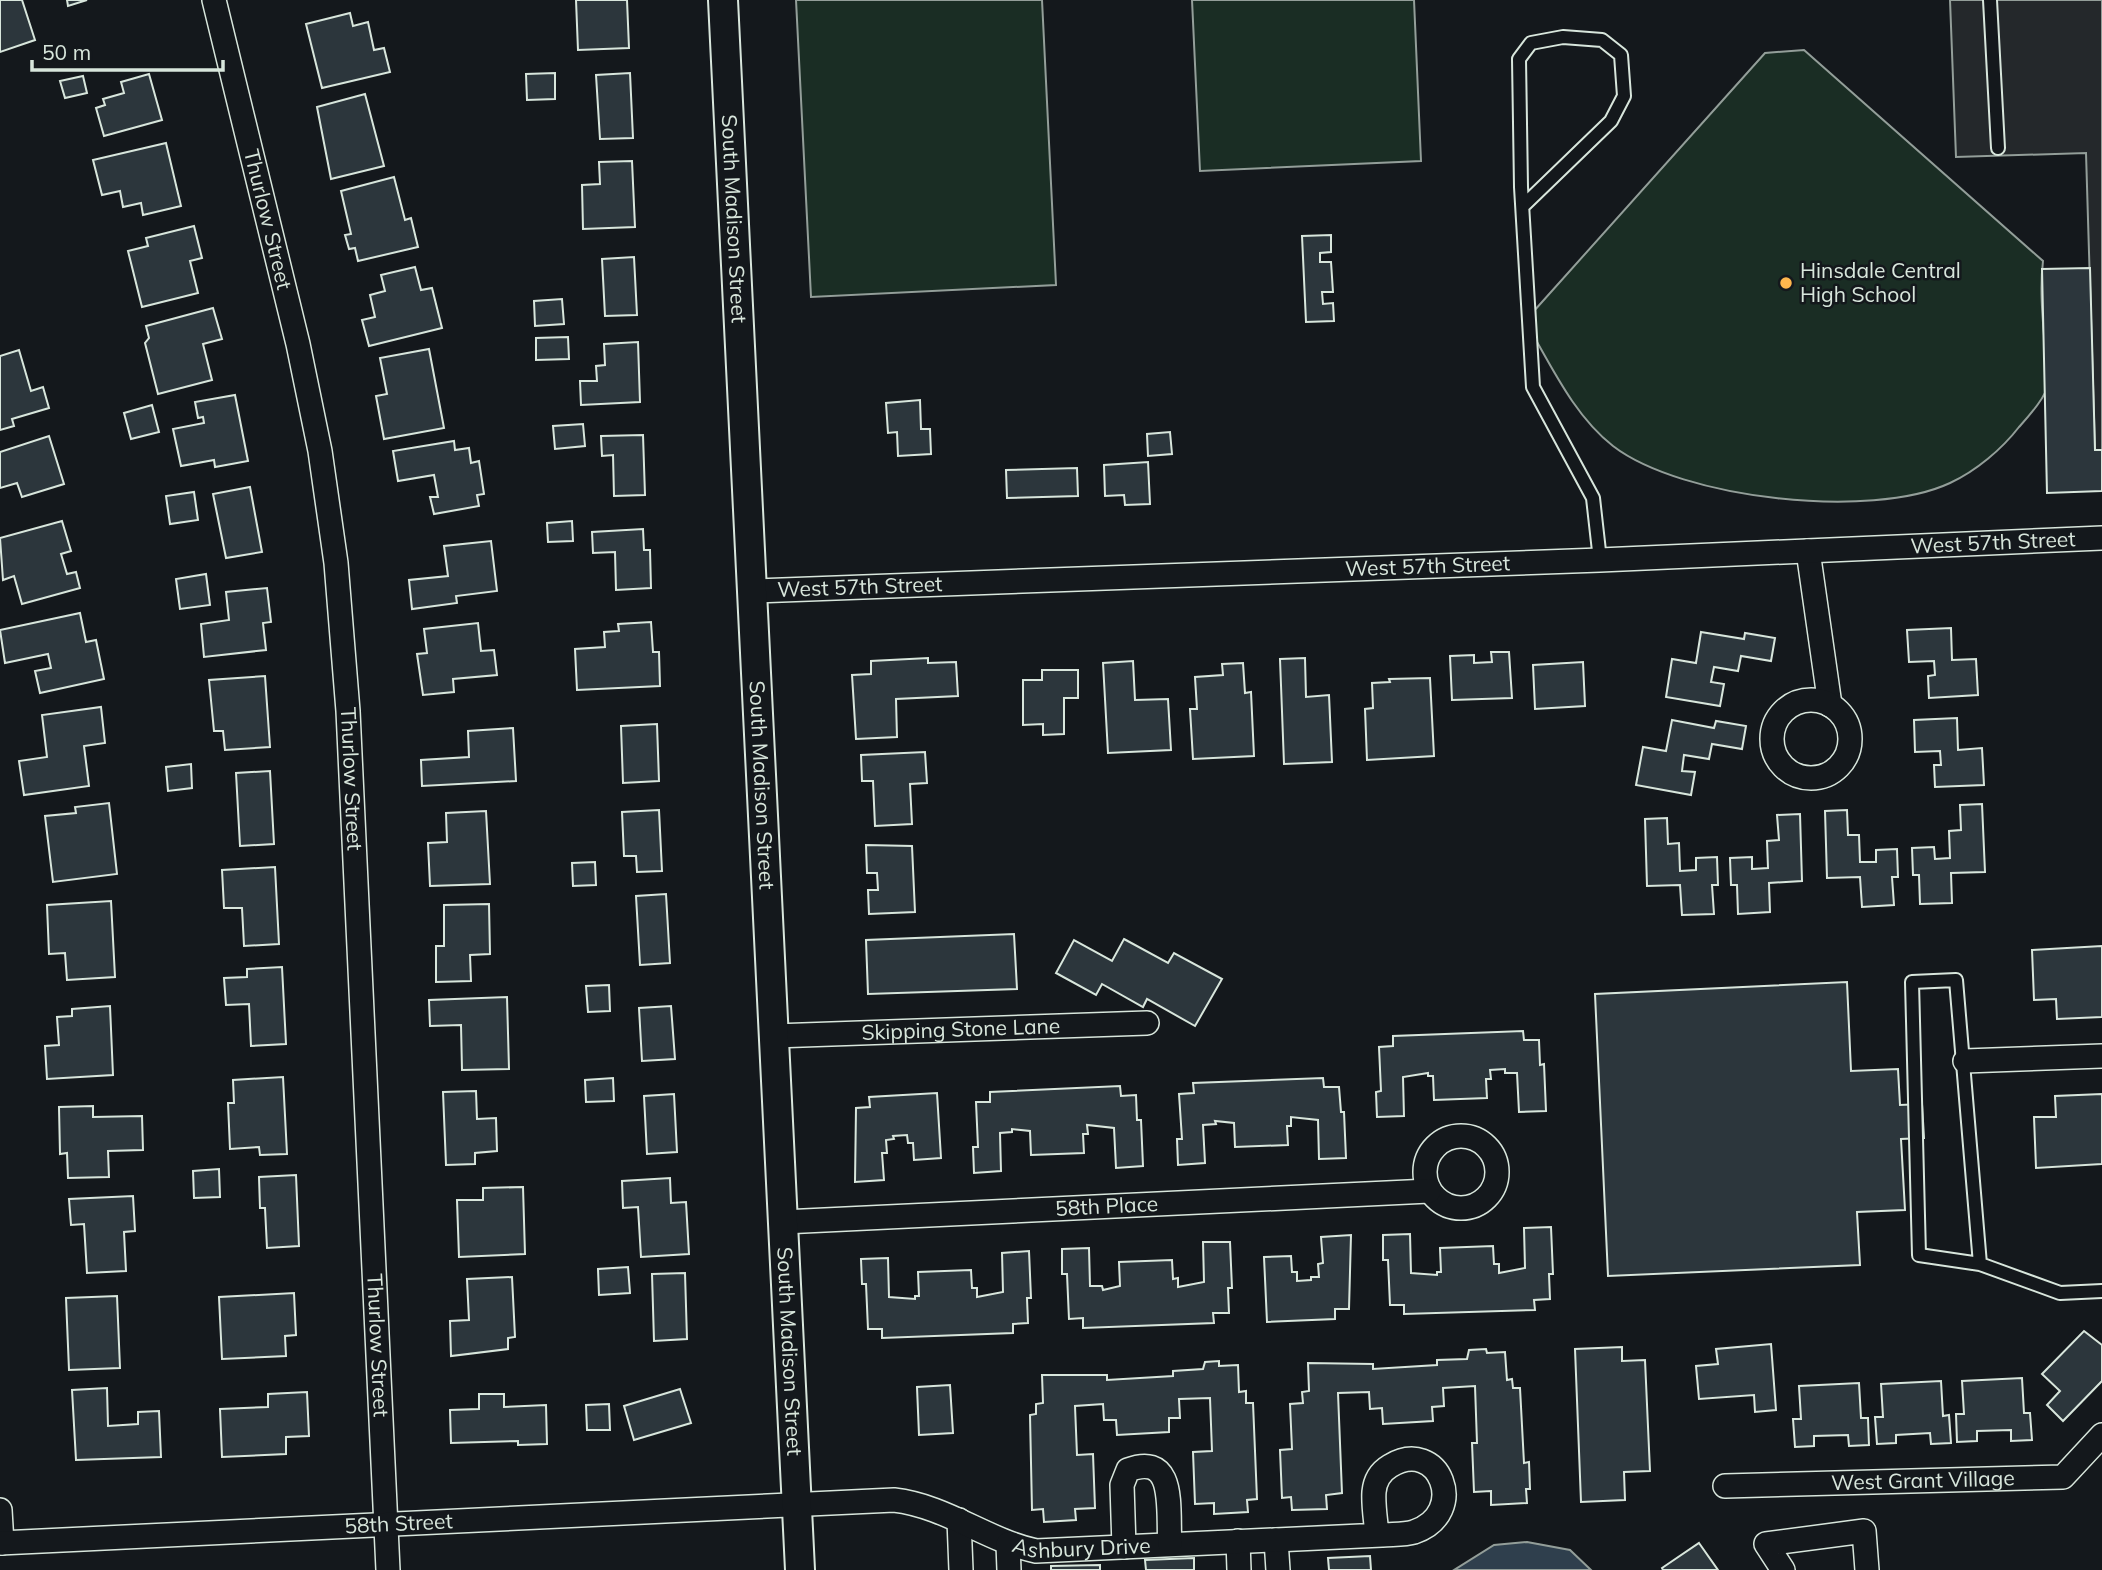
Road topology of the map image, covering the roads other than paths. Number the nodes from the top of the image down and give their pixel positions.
1 (214, 0) edge
2 (723, 0) edge
3 (1990, 0) edge
4 (1998, 148) dead end
5 (1523, 206) junction
6 (2102, 538) edge
7 (1808, 551) junction
8 (1600, 560) junction
9 (752, 592) junction
10 (1830, 705) dead end
11 (1147, 1023) dead end
12 (774, 1036) junction
13 (2102, 1056) edge
14 (1965, 1061) junction
15 (1429, 1191) dead end
16 (783, 1222) junction
17 (1980, 1264) junction
18 (2102, 1292) edge
19 (2102, 1435) edge
20 (1725, 1486) dead end
21 (797, 1506) junction
22 (0, 1510) edge
23 (958, 1520) junction
24 (386, 1525) junction
25 (1377, 1535) dead end
26 (1276, 1540) junction
27 (1238, 1541) junction
28 (1, 1543) edge
29 (1009, 1544) junction
30 (1170, 1544) junction
31 (1124, 1547) junction
32 (388, 1570) edge
33 (800, 1570) edge
34 (961, 1570) edge
35 (1009, 1570) edge
36 (1239, 1570) edge
37 (1278, 1570) edge
38 (1783, 1570) edge
39 (1867, 1570) edge

1 - 24 street, Thurlow Street
2 - 9 street, South Madison Street
3 - 4 lane
5 - 5 lane
5 - 8 lane
6 - 7 street, West 57th Street
7 - 8 street, West 57th Street
7 - 10 street
8 - 9 street, West 57th Street
9 - 12 street, South Madison Street
11 - 12 street, Skipping Stone Lane
12 - 16 street, South Madison Street
13 - 14 street
14 - 17 lane
14 - 17 lane
15 - 16 street, 58th Place
16 - 21 street, South Madison Street
17 - 18 lane
19 - 20 street, West Grant Village
21 - 23 street, Ashbury Drive
21 - 24 street, 58th Street
21 - 33 street, South Madison Street
22 - 28 street
23 - 29 street, Ashbury Drive
23 - 34 street
24 - 28 street, 58th Street
24 - 32 street, Thurlow Street
25 - 26 street, Ashbury Drive
26 - 27 street, Ashbury Drive
26 - 37 street
27 - 30 street, Ashbury Drive
27 - 36 street
29 - 31 street, Ashbury Drive
29 - 35 street
30 - 31 street, Ashbury Drive
30 - 31 street
38 - 39 street

